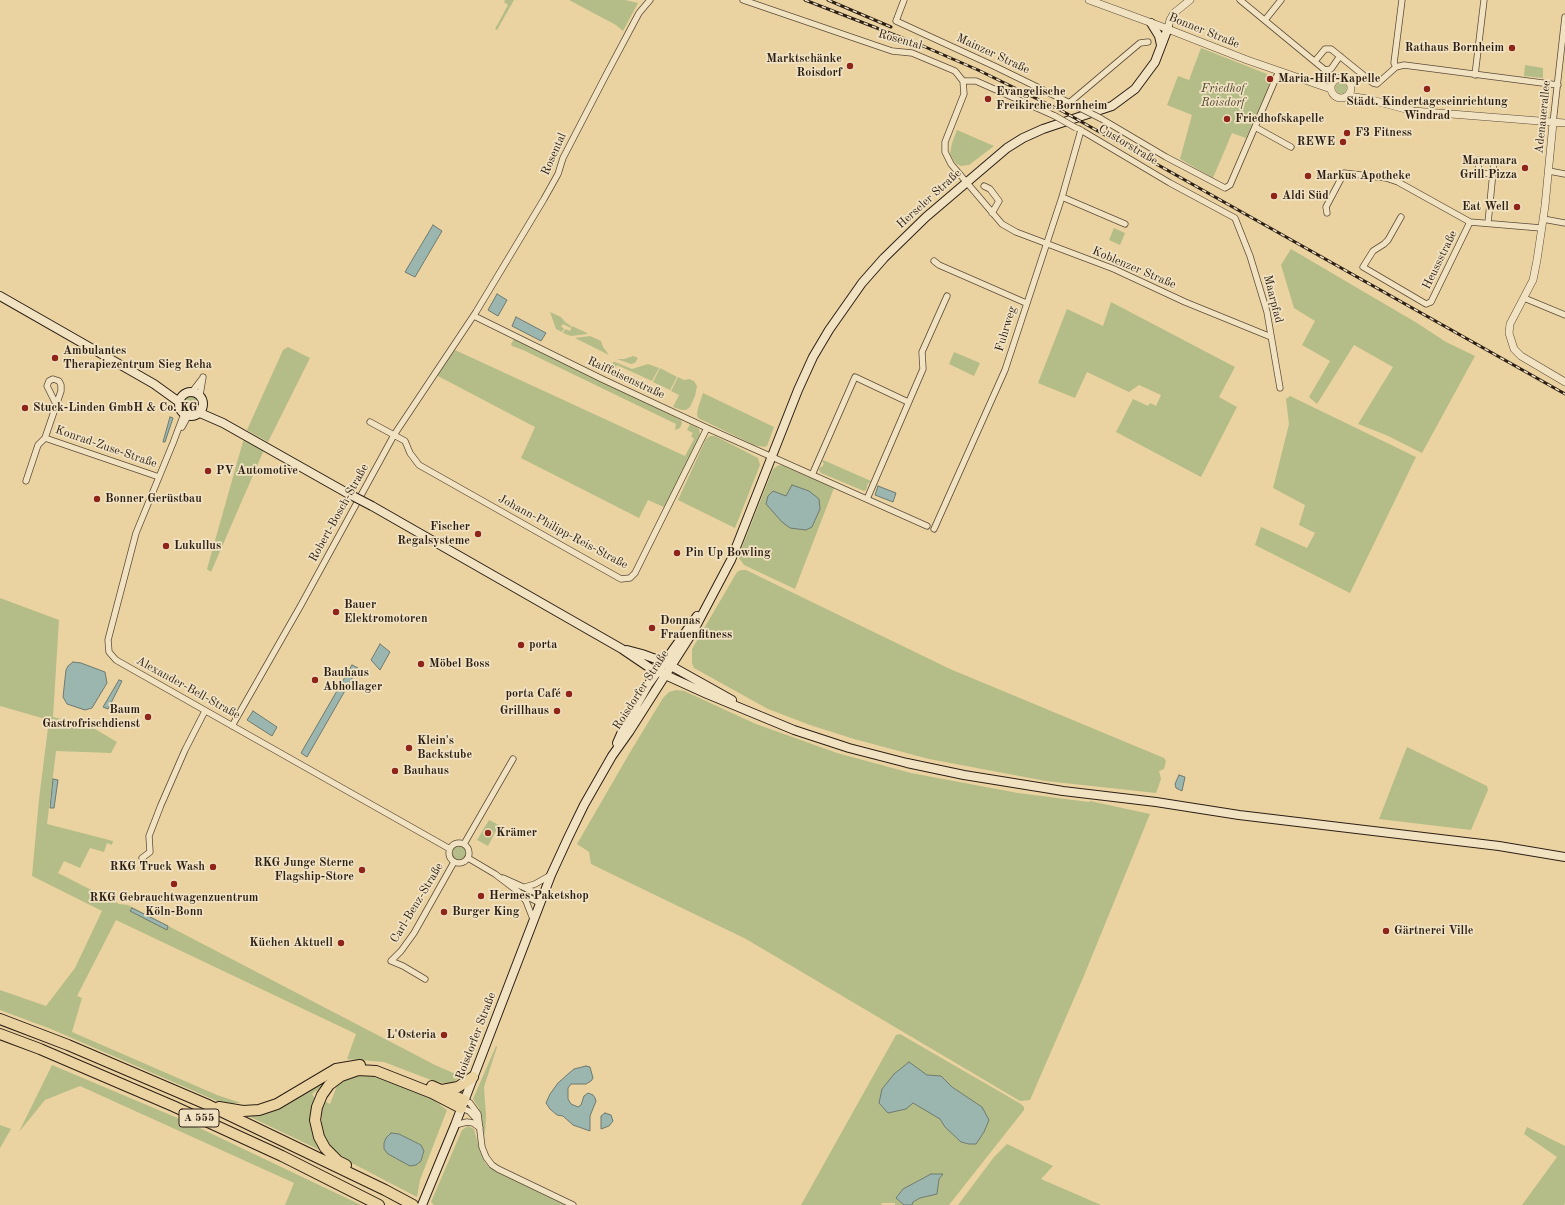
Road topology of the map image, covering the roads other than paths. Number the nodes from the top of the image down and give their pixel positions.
1 (650, 0) edge
2 (743, 0) edge
3 (904, 0) edge
4 (1089, 0) edge
5 (1190, 0) edge
6 (1240, 0) edge
7 (1281, 0) edge
8 (1402, 0) edge
9 (1484, 0) edge
10 (1565, 18) edge
11 (1265, 20) junction
12 (1151, 23) junction
13 (1168, 28) junction
14 (1148, 42) dead end
15 (1161, 46) junction
16 (1340, 56) junction
17 (1315, 61) junction
18 (1396, 67) junction
19 (1279, 71) junction
20 (1476, 75) junction
21 (963, 81) junction
22 (1558, 85) junction
23 (1332, 86) junction
24 (1352, 88) junction
25 (1348, 96) junction
26 (1368, 99) junction
27 (1069, 103) junction
28 (1553, 122) junction
29 (1565, 123) edge
30 (1255, 127) junction
31 (1079, 129) junction
32 (1291, 146) dead end
33 (1549, 171) junction
34 (1493, 174) dead end
35 (1565, 174) edge
36 (966, 182) junction
37 (984, 186) dead end
38 (1062, 197) junction
39 (992, 213) junction
40 (1327, 213) dead end
41 (1401, 217) dead end
42 (1235, 218) joint
43 (1543, 219) junction
44 (1470, 222) junction
45 (1488, 223) junction
46 (1565, 223) edge
47 (1126, 224) dead end
48 (1542, 228) junction
49 (1046, 244) junction
50 (934, 261) dead end
51 (0, 296) edge
52 (947, 296) dead end
53 (1524, 298) junction
54 (1026, 303) junction
55 (1565, 315) edge
56 (474, 316) junction
57 (1271, 337) junction
58 (1565, 382) edge
59 (1280, 388) dead end
60 (192, 392) junction
61 (200, 395) junction
62 (181, 398) junction
63 (908, 402) junction
64 (56, 404) dead end
65 (202, 410) junction
66 (186, 415) junction
67 (370, 422) dead end
68 (707, 428) junction
69 (394, 435) junction
70 (45, 438) junction
71 (771, 457) junction
72 (812, 475) junction
73 (159, 477) junction
74 (26, 481) dead end
75 (866, 499) junction
76 (927, 526) dead end
77 (934, 529) dead end
78 (713, 594) junction
79 (622, 649) junction
80 (664, 662) junction
81 (672, 666) junction
82 (657, 672) junction
83 (666, 675) junction
84 (205, 711) junction
85 (755, 713) junction
86 (232, 726) junction
87 (612, 756) junction
88 (513, 759) dead end
89 (464, 844) junction
90 (450, 849) junction
91 (1565, 857) edge
92 (142, 858) dead end
93 (468, 858) junction
94 (454, 862) junction
95 (494, 874) junction
96 (551, 875) junction
97 (525, 887) junction
98 (520, 893) junction
99 (541, 899) junction
100 (534, 919) junction
101 (425, 979) dead end
102 (0, 1019) edge
103 (0, 1034) edge
104 (473, 1077) junction
105 (440, 1090) junction
106 (206, 1104) junction
107 (463, 1104) junction
108 (455, 1125) junction
109 (480, 1125) junction
110 (385, 1190) junction
111 (409, 1203) edge
112 (379, 1205) edge
113 (422, 1205) edge
114 (573, 1205) edge

1 - 56 street, Rosental
2 - 21 street, Rosental
3 - 27 street, Mainzer Straße
4 - 12 street, Bonner Straße
5 - 13 street
6 - 11 street
7 - 11 street
8 - 18 street
9 - 20 street
10 - 22 street, Adenauerallee
11 - 17 street
12 - 13 street, Bonner Straße
12 - 15 main road
13 - 15 main road, Herseler Straße
13 - 19 street, Bonner Straße
14 - 27 street
15 - 36 main road, Herseler Straße
16 - 17 street
16 - 17 street
16 - 18 street
18 - 20 street
19 - 23 street, Bonner Straße
19 - 30 street
20 - 22 street
21 - 31 street, Custorstraße, bridge
21 - 36 street
22 - 28 street, Adenauerallee
23 - 24 street
23 - 25 street
24 - 25 street
24 - 26 street
25 - 26 street
26 - 28 street
27 - 30 street, Mainzer Straße, bridge
28 - 29 street
28 - 33 street, Adenauerallee
30 - 32 street
31 - 38 street, Fuhrweg
31 - 42 street, Custorstraße
33 - 35 street
33 - 43 street, Adenauerallee
34 - 45 street
36 - 39 street, Koblenzer Straße
36 - 71 main road, Herseler Straße
37 - 39 street
38 - 47 street
38 - 49 street, Fuhrweg
39 - 49 street, Koblenzer Straße
40 - 44 street
41 - 44 street, Heussstraße
42 - 57 street, Maarpfad
43 - 46 street
43 - 48 street, Adenauerallee
44 - 45 street
45 - 48 street
48 - 53 street, Adenauerallee
49 - 54 street, Fuhrweg
49 - 57 street, Koblenzer Straße
50 - 54 street
51 - 62 main road
52 - 63 street
53 - 55 street
53 - 58 street, Adenauerallee
54 - 77 street, Fuhrweg
56 - 68 street, Raiffeisenstraße
56 - 69 street, Robert-Bosch-Straße
57 - 59 street, Maarpfad
60 - 61 main road
60 - 61 street
60 - 62 main road
61 - 65 main road
62 - 66 main road
63 - 72 street
63 - 75 street
64 - 70 street, Konrad-Zuse-Straße
65 - 66 main road
65 - 79 main road, bridge
66 - 73 street, Alexander-Bell-Straße
67 - 69 street, Johann-Philipp-Reis-Straße
68 - 69 street, Johann-Philipp-Reis-Straße
68 - 71 street, Raiffeisenstraße
69 - 86 street, Robert-Bosch-Straße
70 - 73 street, Konrad-Zuse-Straße
70 - 74 street, Konrad-Zuse-Straße
71 - 72 street, Raiffeisenstraße
71 - 78 main road, Roisdorfer Straße
72 - 75 street, Raiffeisenstraße
73 - 84 street, Alexander-Bell-Straße
75 - 76 street, Raiffeisenstraße
78 - 80 main road, Roisdorfer Straße
78 - 81 main road, Roisdorfer Straße
79 - 80 main road
79 - 82 main road
80 - 81 main road
80 - 82 main road, Roisdorfer Straße
81 - 83 main road, Roisdorfer Straße
81 - 85 main road
82 - 83 main road
82 - 87 main road, Roisdorfer Straße
83 - 85 main road
83 - 87 main road, Roisdorfer Straße
84 - 86 street, Alexander-Bell-Straße
84 - 92 street
85 - 91 main road
86 - 90 street, Alexander-Bell-Straße
87 - 96 main road, Roisdorfer Straße
88 - 89 street
89 - 90 street
89 - 93 street
90 - 94 street
93 - 94 street
93 - 95 street
94 - 101 street, Carl-Benz-Straße
95 - 97 street
95 - 98 street
96 - 97 street
96 - 99 main road, Roisdorfer Straße
97 - 99 street
98 - 99 street
98 - 100 street
99 - 100 main road, Roisdorfer Straße
100 - 104 main road, Roisdorfer Straße
102 - 106 highway, A 555
103 - 112 highway, A 555
104 - 105 highway
104 - 107 main road, Roisdorfer Straße
105 - 106 highway
105 - 107 highway
106 - 110 highway, A 555
107 - 108 main road, Roisdorfer Straße
107 - 109 street
107 - 109 street
107 - 110 highway
108 - 109 street
108 - 113 main road, Roisdorfer Straße
109 - 114 street
110 - 111 highway, A 555

